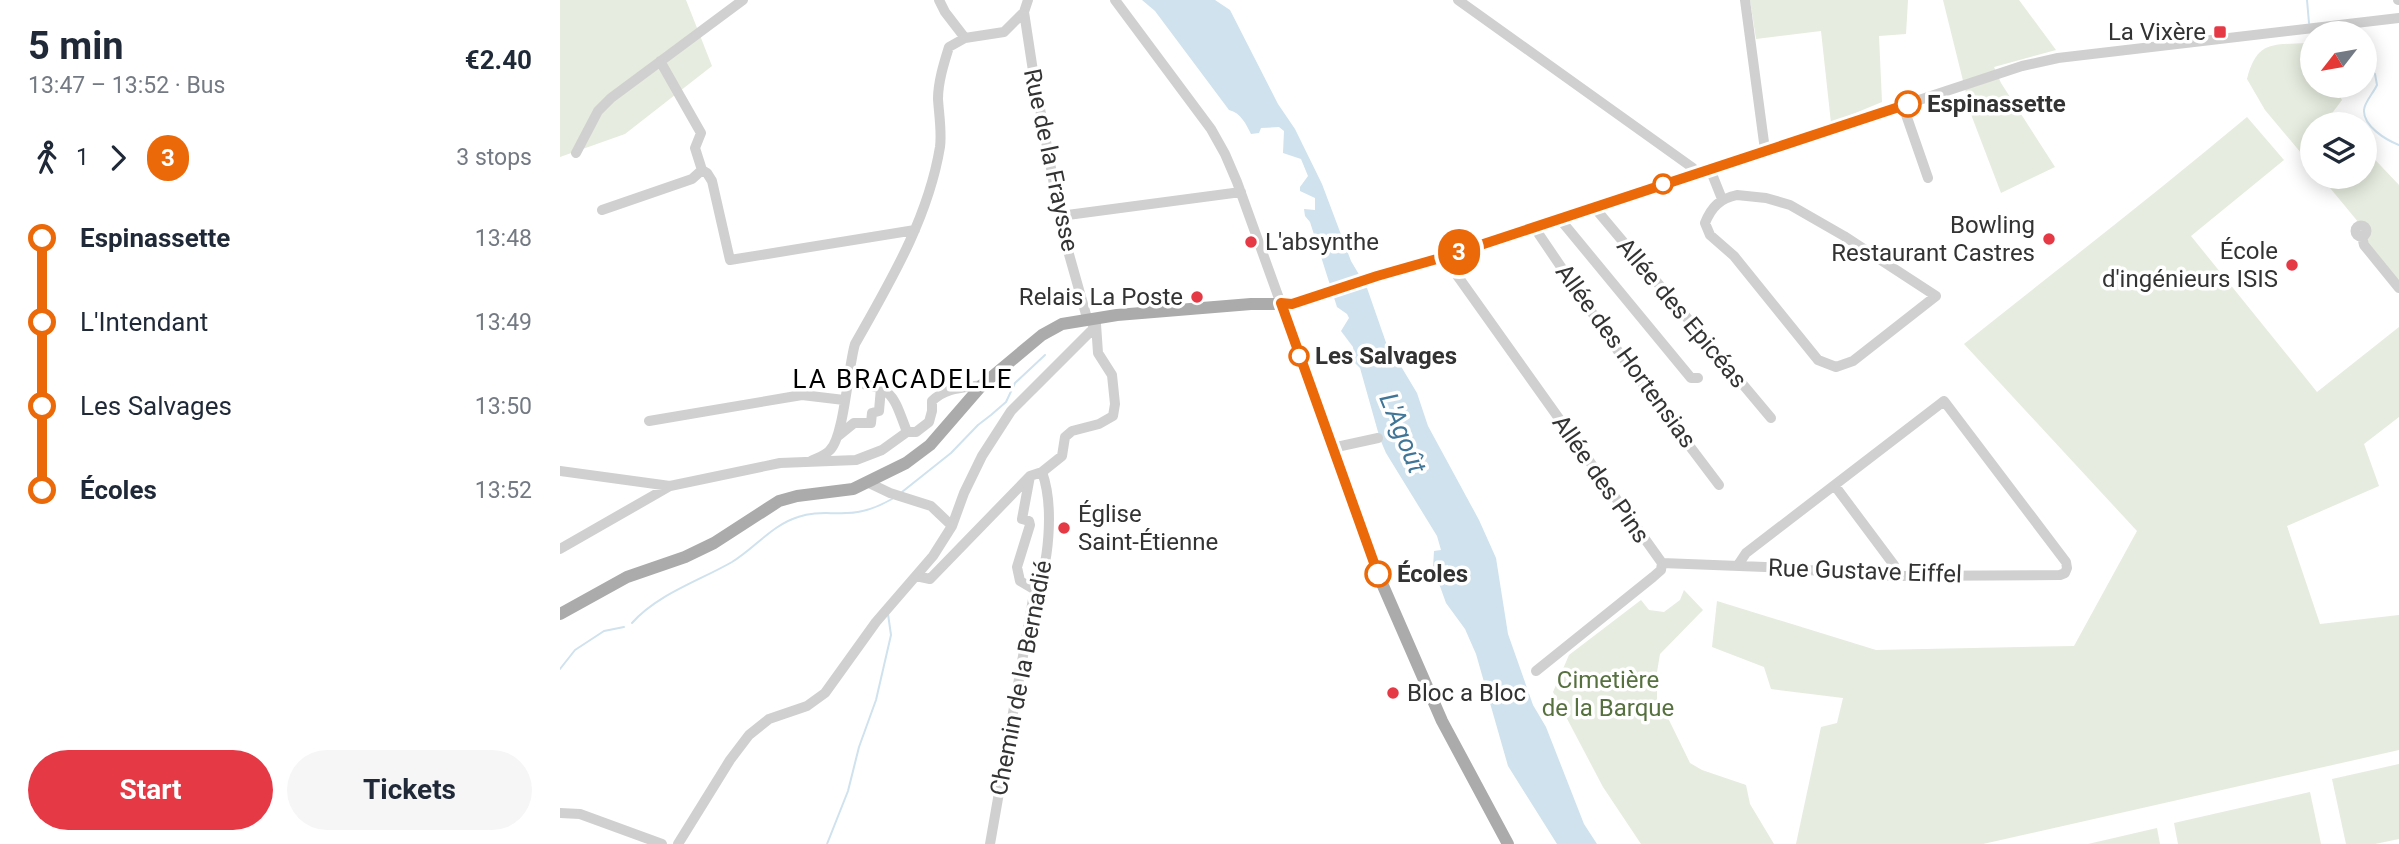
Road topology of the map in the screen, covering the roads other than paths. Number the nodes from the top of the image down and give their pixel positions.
1 (743, 0) edge
2 (939, 0) edge
3 (1028, 0) edge
4 (1115, 0) edge
5 (1458, 0) edge
6 (1745, 0) edge
7 (1024, 12) junction
8 (2399, 18) edge
9 (965, 38) junction
10 (660, 61) junction
11 (1903, 106) junction
12 (1765, 150) junction
13 (576, 153) dead end
14 (1710, 169) junction
15 (702, 170) junction
16 (1694, 174) junction
17 (1928, 178) dead end
18 (1241, 192) junction
19 (1722, 199) junction
20 (1594, 207) junction
21 (602, 210) dead end
22 (1060, 216) junction
23 (1559, 218) junction
24 (1534, 227) junction
25 (915, 230) junction
26 (2362, 236) dead end
27 (1444, 257) junction
28 (2399, 288) edge
29 (1281, 303) junction
30 (1093, 322) junction
31 (1698, 378) dead end
32 (847, 381) junction
33 (982, 385) junction
34 (881, 388) junction
35 (844, 400) junction
36 (1771, 418) dead end
37 (649, 421) dead end
38 (907, 432) junction
39 (838, 436) junction
40 (1378, 438) dead end
41 (1332, 449) junction
42 (811, 461) junction
43 (560, 471) edge
44 (1042, 471) junction
45 (1030, 477) junction
46 (869, 483) junction
47 (1719, 485) dead end
48 (670, 486) junction
49 (1835, 486) junction
50 (1030, 525) junction
51 (952, 526) junction
52 (1048, 530) junction
53 (560, 549) edge
54 (1662, 563) junction
55 (1738, 565) junction
56 (916, 576) junction
57 (1895, 576) junction
58 (1037, 591) junction
59 (560, 614) edge
60 (1536, 671) dead end
61 (560, 813) edge
62 (662, 844) edge
63 (678, 844) edge
64 (990, 844) edge
65 (1508, 844) edge

1 - 10 street
2 - 9 street
3 - 7 street, Rue de la Fraysse
4 - 18 street
5 - 16 street
6 - 12 street
7 - 9 street
7 - 22 street, Rue de la Fraysse
8 - 11 street
9 - 25 street
10 - 13 street
10 - 15 street
11 - 12 street
11 - 17 street
12 - 14 street
14 - 16 street
14 - 19 street
15 - 21 street
15 - 25 street
16 - 20 street
18 - 22 street
18 - 29 street
19 - 19 street
20 - 23 street
20 - 36 street, Allée des Epicéas
22 - 30 street, Rue de la Fraysse
23 - 24 street
23 - 31 street
24 - 27 street
24 - 47 street, Allée des Hortensias
25 - 32 street
26 - 28 street
27 - 29 street
27 - 54 street, Allée des Pins
29 - 30 main road
29 - 41 main road
30 - 33 main road
30 - 44 street, Rue de la Fraysse
30 - 51 street
32 - 34 street
32 - 35 street
33 - 38 street
33 - 46 main road
34 - 38 street
34 - 39 street
35 - 37 street
35 - 39 street
38 - 42 street
39 - 42 street
40 - 41 street
41 - 65 main road
42 - 48 street
43 - 48 street
44 - 45 street
44 - 52 street, Chemin de la Bernadié
45 - 50 street
45 - 56 street
46 - 51 street
46 - 59 main road
48 - 53 street
49 - 55 street
49 - 57 street
49 - 57 street, Rue Gustave Eiffel
50 - 52 street
50 - 58 street
51 - 56 street
52 - 58 street, Chemin de la Bernadié
54 - 55 street, Rue Gustave Eiffel
54 - 60 street, Allée des Pins
55 - 57 street, Rue Gustave Eiffel
56 - 63 street
58 - 64 street, Chemin de la Bernadié
61 - 62 street

